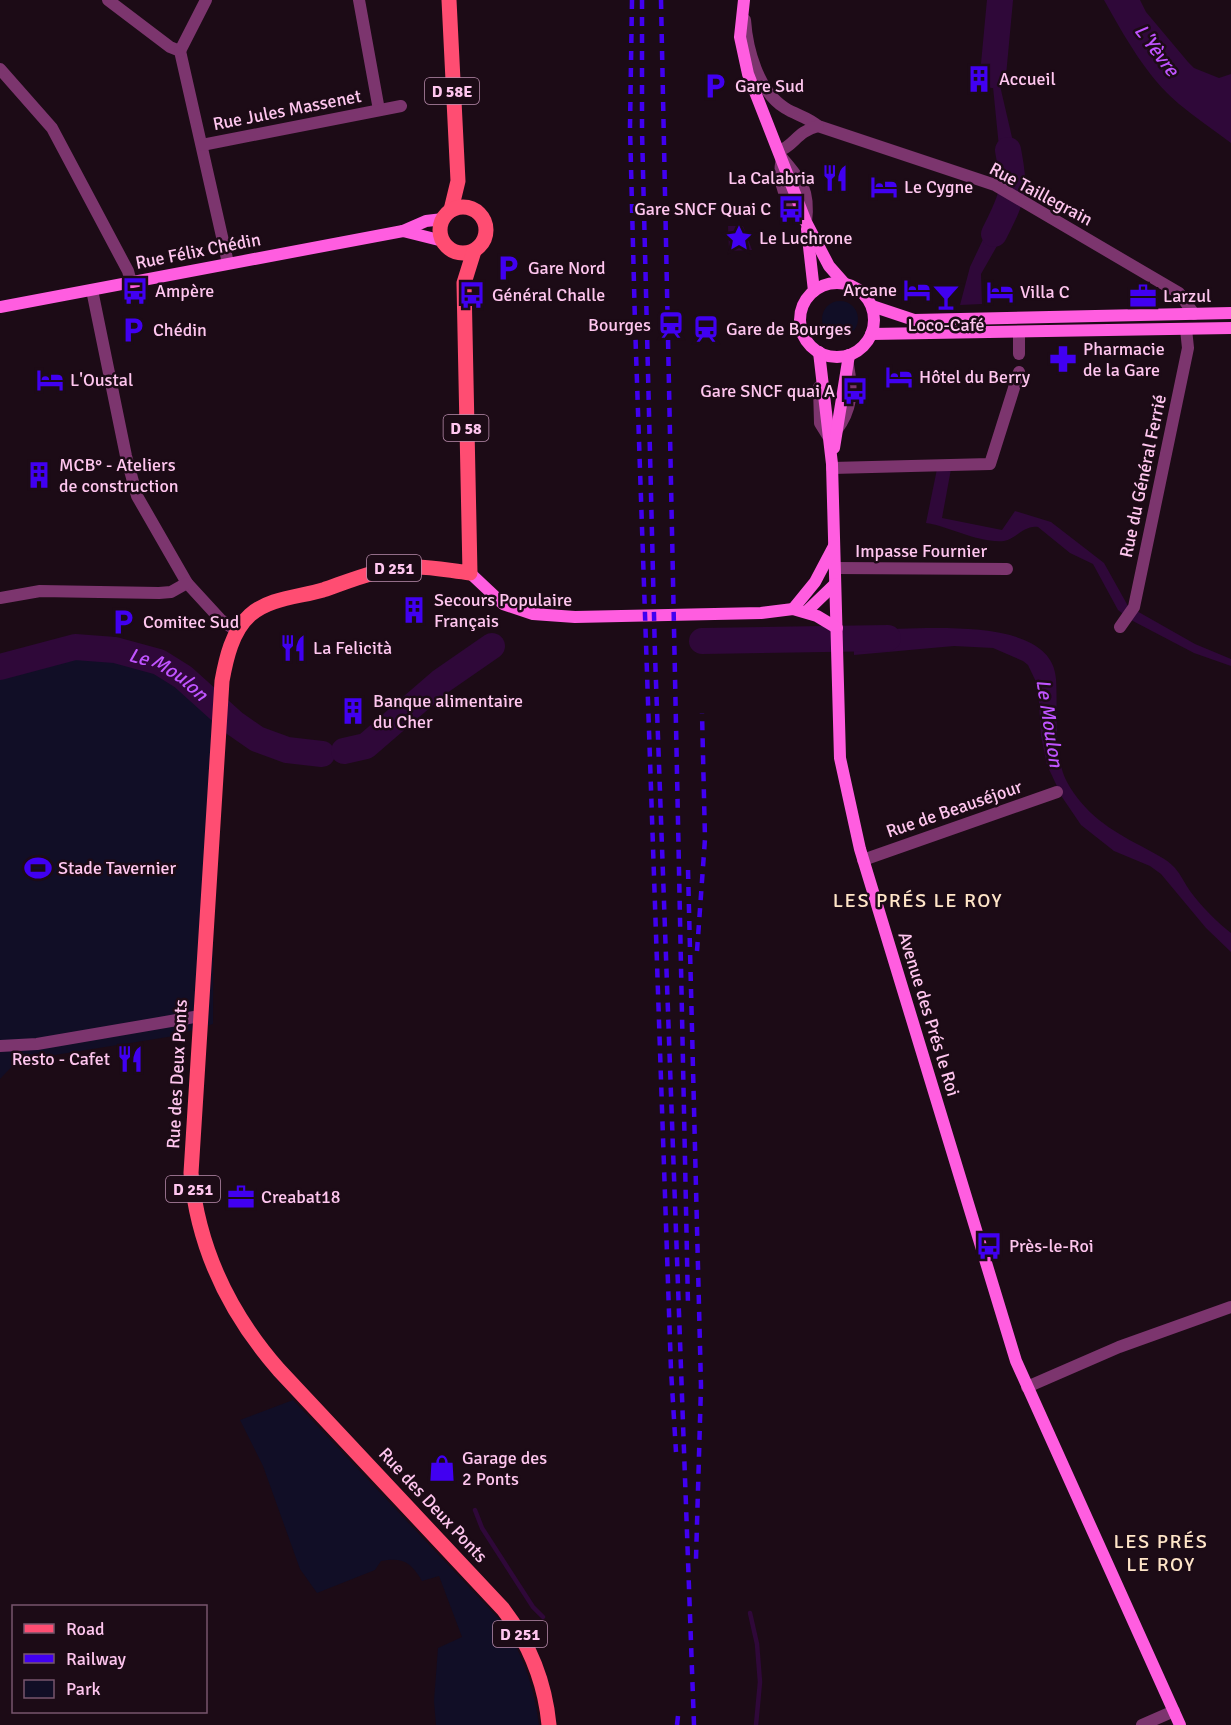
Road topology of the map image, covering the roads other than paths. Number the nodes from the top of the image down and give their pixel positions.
1 (108, 0) edge
2 (206, 0) edge
3 (359, 0) edge
4 (449, 0) edge
5 (744, 2) edge
6 (180, 51) junction
7 (0, 69) edge
8 (401, 106) dead end
9 (379, 110) junction
10 (818, 126) junction
11 (202, 145) junction
12 (781, 155) junction
13 (458, 181) junction
14 (469, 207) junction
15 (447, 214) junction
16 (806, 222) junction
17 (403, 231) junction
18 (448, 246) junction
19 (474, 251) junction
20 (228, 263) junction
21 (131, 282) junction
22 (464, 283) junction
23 (844, 283) junction
24 (92, 290) junction
25 (814, 291) junction
26 (872, 306) junction
27 (0, 307) edge
28 (1231, 313) edge
29 (1194, 314) junction
30 (1231, 328) edge
31 (1186, 329) junction
32 (1019, 332) junction
33 (871, 334) junction
34 (819, 352) junction
35 (1019, 354) dead end
36 (848, 359) junction
37 (1019, 372) dead end
38 (832, 434) junction
39 (832, 466) junction
40 (834, 545) junction
41 (835, 568) junction
42 (1007, 569) dead end
43 (470, 573) junction
44 (187, 584) junction
45 (835, 584) junction
46 (0, 598) edge
47 (793, 609) junction
48 (807, 611) junction
49 (1123, 623) dead end
50 (837, 628) junction
51 (237, 631) junction
52 (1057, 792) dead end
53 (863, 860) junction
54 (200, 1016) junction
55 (0, 1046) edge
56 (1231, 1307) edge
57 (1028, 1387) junction
58 (1174, 1711) junction
59 (549, 1725) edge
60 (1142, 1725) edge
61 (1180, 1725) edge

1 - 6 street
2 - 6 street
3 - 9 street, Rue Jules Massenet
4 - 13 main road, D 58E
5 - 10 street, Rue Taillegrain
5 - 12 main road
6 - 11 street
7 - 21 street
8 - 9 street, Rue Jules Massenet
9 - 11 street, Rue Jules Massenet
10 - 12 street
10 - 29 street, Rue Taillegrain
11 - 20 street
12 - 16 main road
13 - 14 main road, D 58E
13 - 15 main road, D 58E
14 - 15 main road
14 - 19 main road
15 - 17 main road, Rue Félix Chédin
15 - 18 main road
16 - 23 main road
16 - 25 main road
17 - 18 main road, Rue Félix Chédin
17 - 20 main road, Rue Félix Chédin
18 - 19 main road
18 - 22 main road, D 58
19 - 22 main road, D 58
20 - 21 main road, Rue Félix Chédin
21 - 24 main road, Rue Félix Chédin
22 - 43 main road, D 58
23 - 25 main road
23 - 26 main road
24 - 27 main road, Rue Félix Chédin
24 - 44 street
25 - 34 main road
26 - 29 main road
26 - 33 main road
28 - 29 main road
30 - 31 main road
31 - 32 main road
31 - 49 street, Rue du Général Ferrié
32 - 33 main road
32 - 35 street
33 - 36 main road
34 - 36 main road
34 - 38 main road, Avenue des Prés le Roi
36 - 38 main road, Avenue des Prés le Roi
37 - 39 street
38 - 39 main road, Avenue des Prés le Roi
39 - 40 main road, Avenue des Prés le Roi
40 - 41 main road, Avenue des Prés le Roi
40 - 47 main road
41 - 42 street, Impasse Fournier
41 - 45 main road, Avenue des Prés le Roi
43 - 47 main road
43 - 51 main road, D 251
44 - 46 street
44 - 51 street
45 - 48 main road
45 - 50 main road, Avenue des Prés le Roi
47 - 48 main road
48 - 50 main road
50 - 53 main road, Avenue des Prés le Roi
51 - 54 main road, Rue des Deux Ponts / D 251
52 - 53 street, Rue de Beauséjour
53 - 57 main road, Avenue des Prés le Roi
54 - 55 street
54 - 59 main road, Rue des Deux Ponts / D 251
56 - 57 street
57 - 58 main road, Avenue des Prés le Roi
58 - 60 street
58 - 61 main road, Avenue des Prés le Roi

